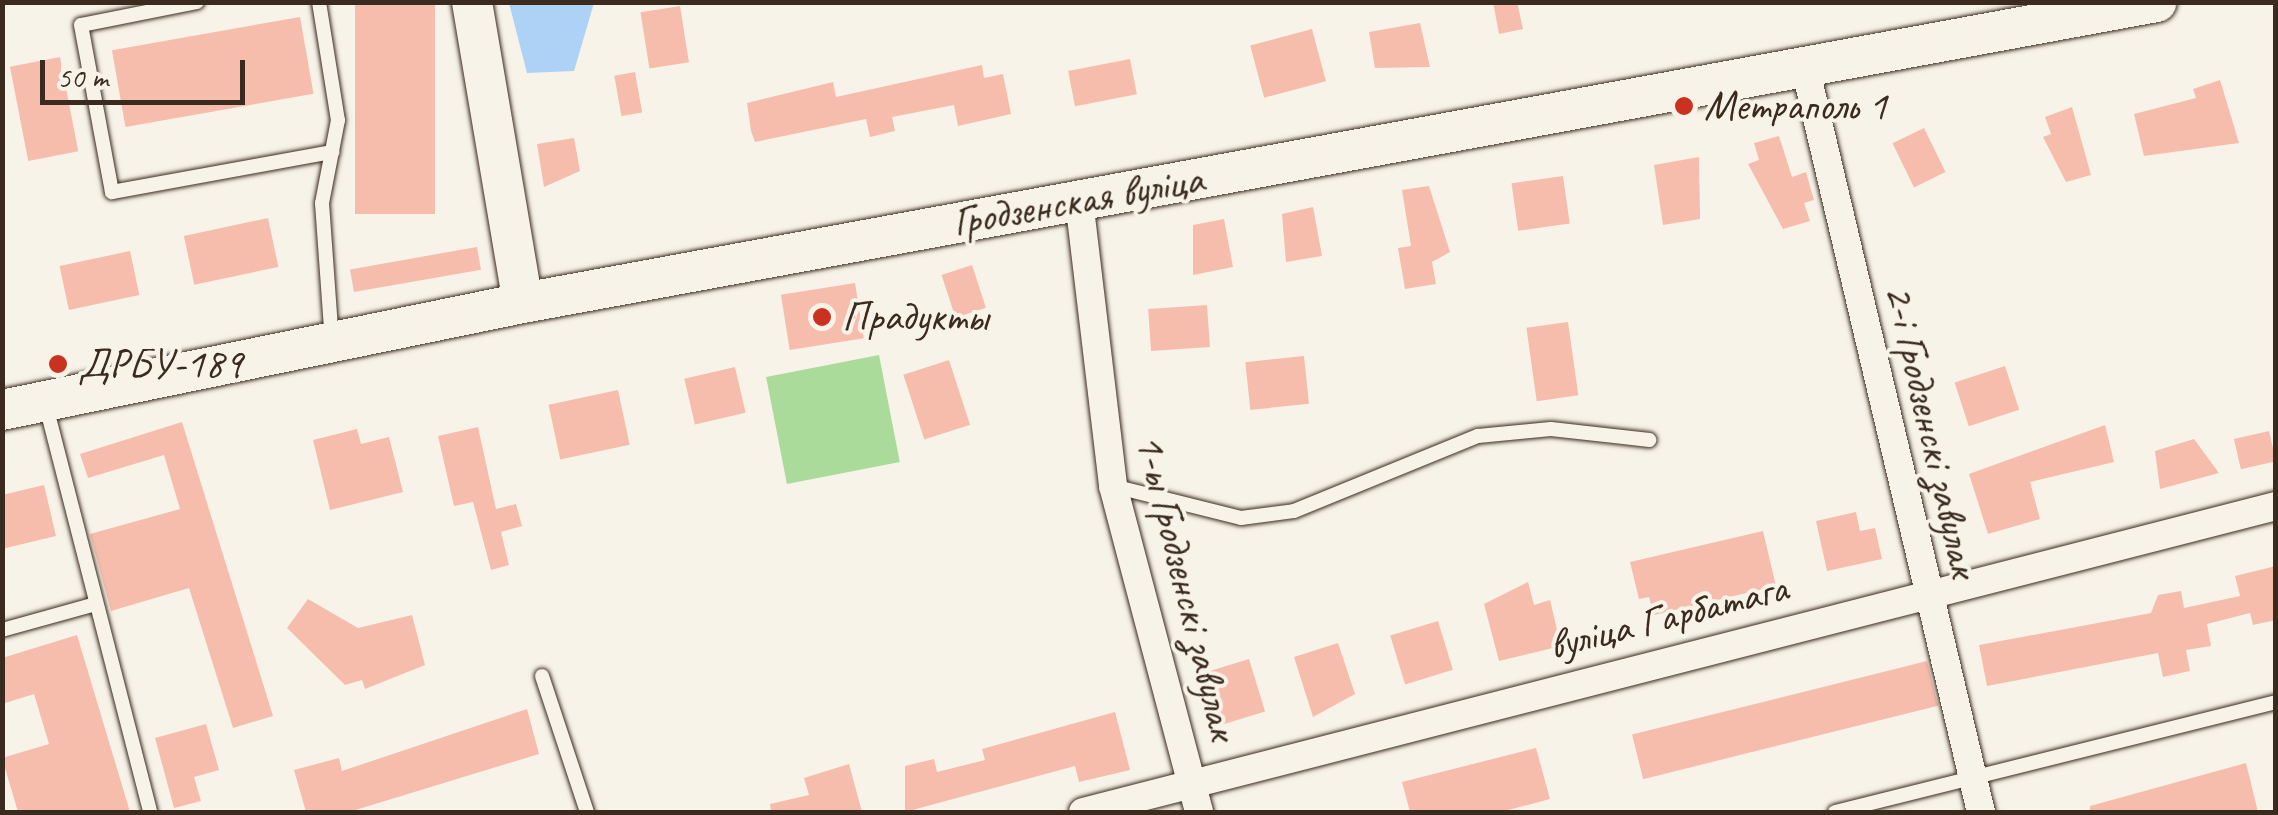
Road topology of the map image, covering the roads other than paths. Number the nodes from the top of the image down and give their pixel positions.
1 (198, 2) edge
2 (319, 2) edge
3 (472, 2) edge
4 (2156, 2) edge
5 (1804, 67) junction
6 (332, 152) junction
7 (1079, 200) junction
8 (523, 303) junction
9 (332, 341) junction
10 (45, 402) junction
11 (2, 410) edge
12 (1650, 440) dead end
13 (1112, 486) junction
14 (2276, 506) edge
15 (1927, 592) junction
16 (92, 605) junction
17 (2, 630) edge
18 (542, 676) dead end
19 (2276, 702) edge
20 (1974, 778) junction
21 (1192, 782) junction
22 (150, 812) edge
23 (586, 812) edge
24 (1083, 812) edge
25 (1199, 812) edge
26 (1835, 812) edge
27 (1982, 812) edge

1 - 6 lane
2 - 6 lane
3 - 8 street
4 - 5 street, Гродзенская вуліца
5 - 7 street, Гродзенская вуліца
5 - 15 street, 2-і Гродзенскі завулак
6 - 9 lane
7 - 8 street, Гродзенская вуліца
7 - 13 street, 1-ы Гродзенскі завулак
8 - 9 street, Гродзенская вуліца
9 - 10 street, Гродзенская вуліца
10 - 11 street, Гродзенская вуліца
10 - 16 lane
12 - 13 lane
13 - 21 street, 1-ы Гродзенскі завулак
14 - 15 street, вуліца Гарбатага
15 - 20 street, 2-і Гродзенскі завулак
15 - 21 street, вуліца Гарбатага
16 - 17 lane
16 - 22 lane
18 - 23 lane
19 - 20 lane
20 - 26 lane
20 - 27 street, 2-і Гродзенскі завулак
21 - 24 street, вуліца Гарбатага
21 - 25 street, 1-ы Гродзенскі завулак

